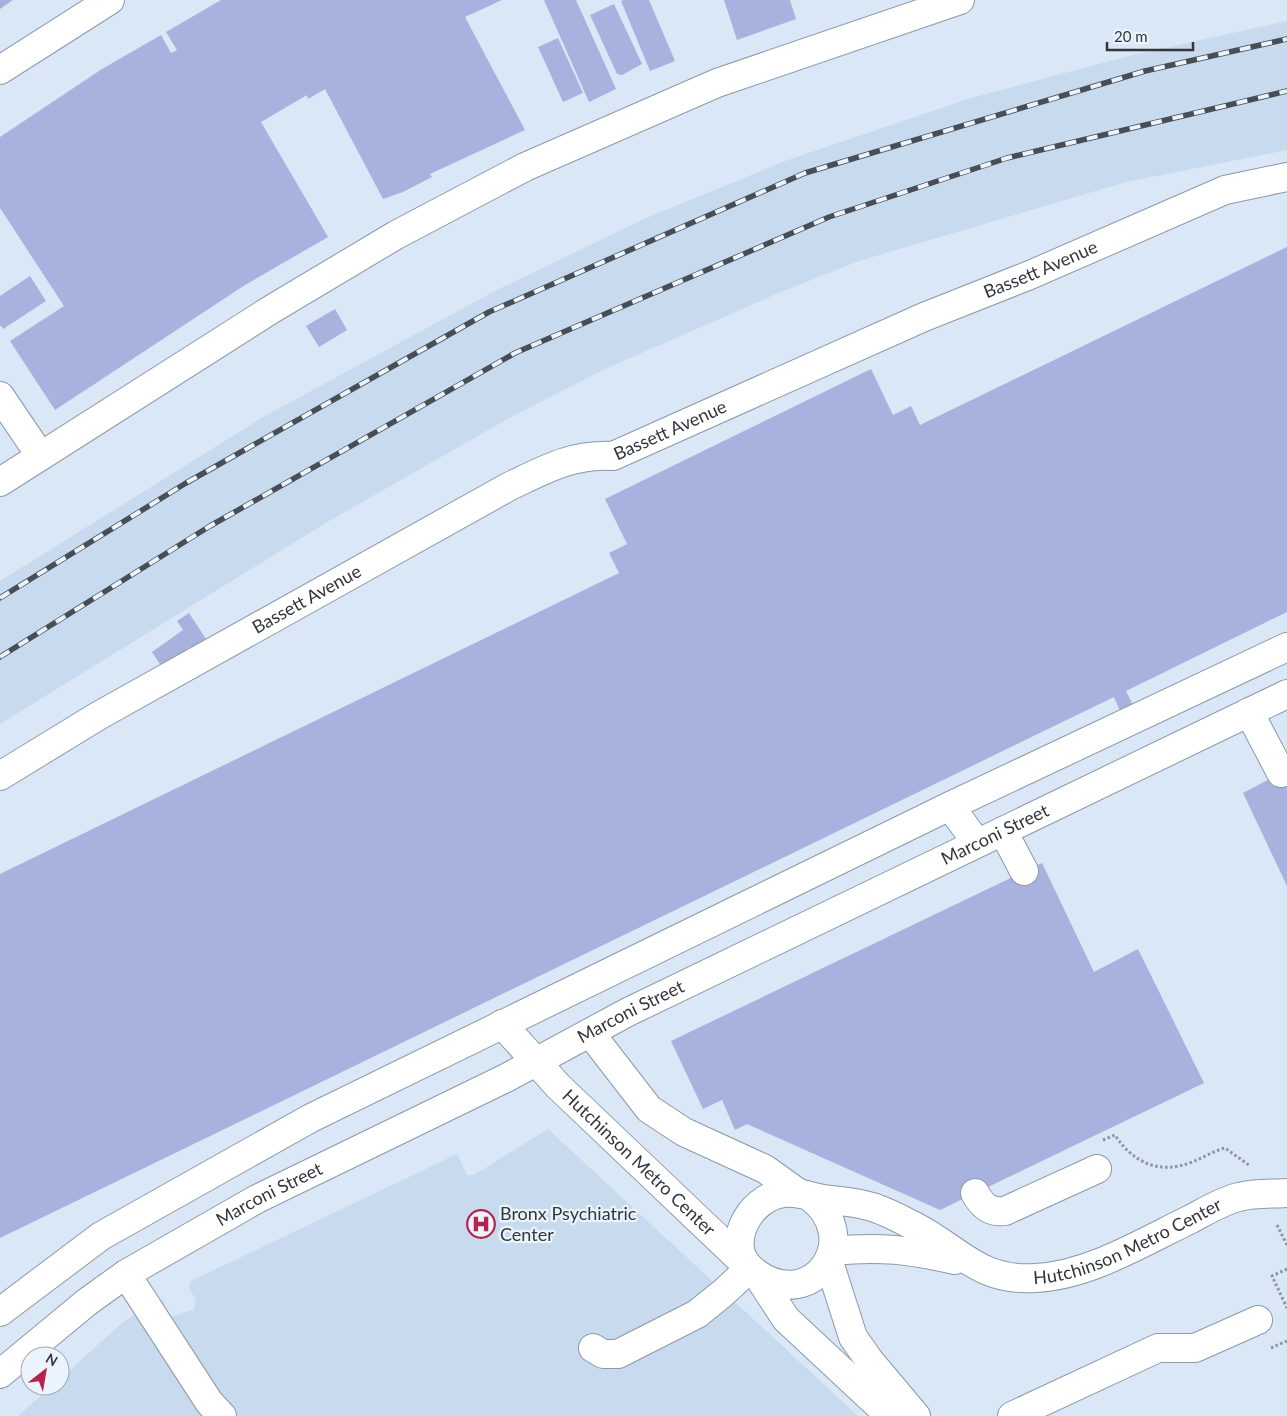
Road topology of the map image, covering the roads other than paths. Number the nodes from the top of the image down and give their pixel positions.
1 (110, 0) edge
2 (960, 0) edge
3 (0, 70) edge
4 (1287, 177) edge
5 (0, 396) edge
6 (40, 455) junction
7 (0, 482) edge
8 (1287, 647) edge
9 (1287, 694) edge
10 (1249, 712) junction
11 (1281, 773) dead end
12 (0, 776) edge
13 (950, 806) junction
14 (1002, 831) junction
15 (977, 843) junction
16 (1024, 871) dead end
17 (502, 1024) junction
18 (591, 1034) junction
19 (536, 1063) junction
20 (1096, 1169) dead end
21 (975, 1193) dead end
22 (804, 1194) junction
23 (1287, 1194) edge
24 (831, 1256) junction
25 (969, 1263) junction
26 (750, 1268) junction
27 (126, 1274) junction
28 (0, 1312) edge
29 (1258, 1320) dead end
30 (593, 1348) dead end
31 (0, 1374) edge
32 (222, 1416) edge
33 (890, 1416) edge
34 (916, 1416) edge
35 (1012, 1416) edge

1 - 3 street
2 - 6 street
4 - 12 street, Bassett Avenue
5 - 6 street
6 - 7 street
8 - 13 street
9 - 10 street, Marconi Street
10 - 11 street
10 - 14 street, Marconi Street
13 - 15 street
13 - 17 street
14 - 15 street, Marconi Street
14 - 16 street
15 - 18 street, Marconi Street
17 - 19 street, Hutchinson Metro Center
17 - 28 street
18 - 19 street, Marconi Street
18 - 22 street, Hutchinson Metro Center
19 - 26 street, Hutchinson Metro Center
19 - 27 street, Marconi Street
20 - 21 street
22 - 24 street, Hutchinson Metro Center
22 - 25 street, Hutchinson Metro Center
22 - 26 street, Hutchinson Metro Center
23 - 25 street, Hutchinson Metro Center
24 - 25 street, Hutchinson Metro Center
24 - 26 street, Hutchinson Metro Center
24 - 34 street, Hutchinson Metro Center
26 - 30 street
26 - 33 street, Hutchinson Metro Center
27 - 31 street, Marconi Street
27 - 32 street
29 - 35 street

